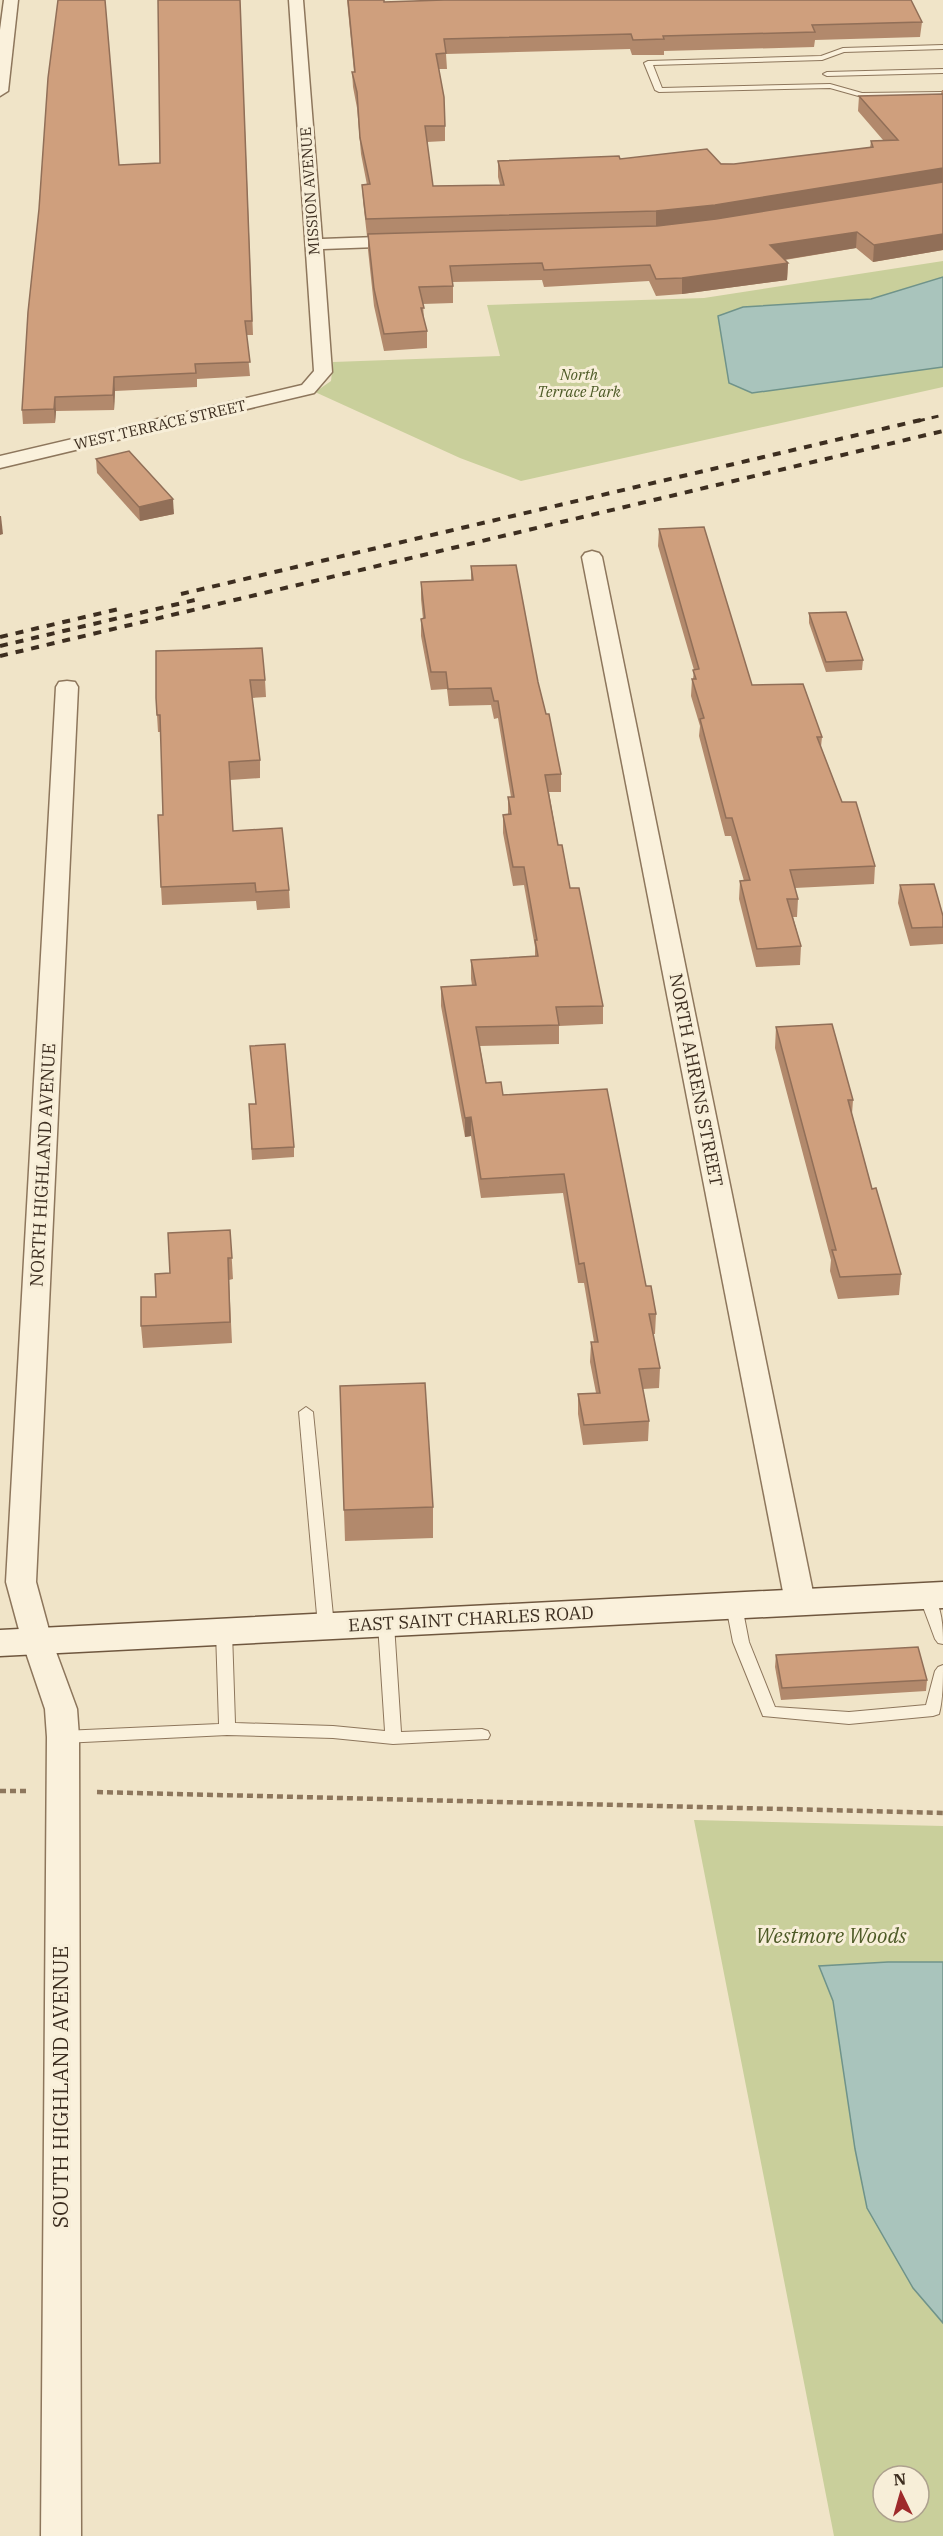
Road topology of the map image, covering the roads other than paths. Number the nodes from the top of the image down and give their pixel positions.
1 (11, 0) edge
2 (296, 0) edge
3 (943, 47) edge
4 (822, 58) junction
5 (943, 71) edge
6 (827, 74) junction
7 (830, 86) junction
8 (0, 91) edge
9 (943, 94) edge
10 (420, 241) edge
11 (314, 244) junction
12 (317, 381) joint
13 (0, 462) edge
14 (592, 557) dead end
15 (67, 687) dead end
16 (306, 1412) dead end
17 (935, 1596) edge
18 (800, 1602) junction
19 (734, 1606) junction
20 (386, 1624) junction
21 (326, 1626) junction
22 (224, 1632) junction
23 (943, 1639) edge
24 (37, 1641) junction
25 (0, 1643) edge
26 (943, 1671) edge
27 (227, 1729) junction
28 (482, 1735) dead end
29 (63, 1737) junction
30 (393, 1738) junction
31 (61, 2536) edge

1 - 8 street
2 - 11 street, MISSION AVENUE
3 - 4 lane
4 - 6 lane
4 - 7 lane
5 - 6 lane
6 - 7 lane
7 - 9 lane
10 - 11 street
11 - 12 street, MISSION AVENUE
12 - 13 street, WEST TERRACE STREET
14 - 18 street, NORTH AHRENS STREET
15 - 24 street, NORTH HIGHLAND AVENUE
16 - 21 lane
17 - 18 main road, EAST SAINT CHARLES ROAD
17 - 23 lane
18 - 19 main road, EAST SAINT CHARLES ROAD
19 - 20 main road, EAST SAINT CHARLES ROAD
19 - 26 lane
20 - 21 main road, EAST SAINT CHARLES ROAD
20 - 30 lane
21 - 22 main road, EAST SAINT CHARLES ROAD
22 - 24 main road, EAST SAINT CHARLES ROAD
22 - 27 lane
24 - 25 main road, EAST SAINT CHARLES ROAD
24 - 29 street, SOUTH HIGHLAND AVENUE
27 - 29 lane
27 - 30 lane
28 - 30 lane
29 - 31 street, SOUTH HIGHLAND AVENUE

